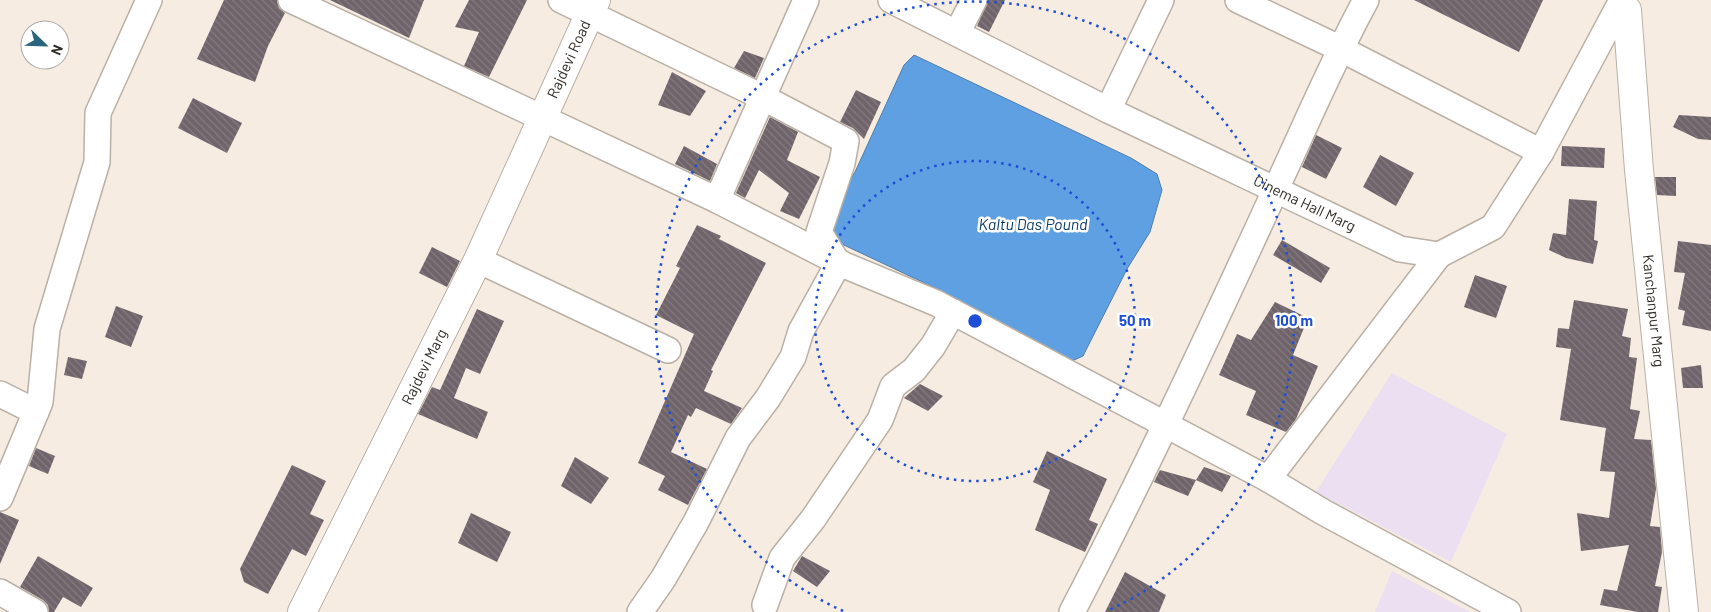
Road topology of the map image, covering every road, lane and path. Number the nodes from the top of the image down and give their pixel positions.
1 (149, 0) edge
2 (291, 0) edge
3 (561, 0) edge
4 (806, 0) edge
5 (891, 0) edge
6 (974, 0) edge
7 (1162, 0) edge
8 (1238, 0) edge
9 (1366, 0) edge
10 (1621, 4) edge
11 (593, 7) edge
12 (957, 34) junction
13 (1339, 48) junction
14 (762, 96) junction
15 (1108, 110) junction
16 (540, 119) junction
17 (1541, 152) junction
18 (1276, 190) junction
19 (717, 200) junction
20 (1439, 254) junction
21 (478, 260) junction
22 (837, 261) junction
23 (953, 312) junction
24 (668, 350) dead end
25 (0, 394) edge
26 (36, 412) junction
27 (1165, 426) junction
28 (6, 471) edge
29 (1268, 479) junction
30 (0, 498) edge
31 (0, 592) edge
32 (765, 605) dead end
33 (35, 612) edge
34 (302, 612) edge
35 (640, 612) edge
36 (1072, 612) edge
37 (1508, 612) edge
38 (1684, 612) edge

1 - 26 street
2 - 16 street
3 - 11 street
4 - 14 street
5 - 12 street, Cinema Hall Marg
6 - 12 street
7 - 15 street
8 - 13 street
9 - 13 street
10 - 17 street
10 - 38 main road, Kanchanpur Marg
11 - 14 street
11 - 16 main road, Rajdevi Road
12 - 15 street, Cinema Hall Marg
13 - 17 street
13 - 18 street
14 - 19 street
14 - 22 street
15 - 18 street, Cinema Hall Marg
16 - 19 street
16 - 21 main road, Rajdevi Marg
17 - 20 street
18 - 20 street, Cinema Hall Marg
18 - 27 street
19 - 22 street
20 - 29 street
21 - 24 street
21 - 34 main road, Rajdevi Marg
22 - 23 street
22 - 35 street
23 - 27 street
23 - 32 street
25 - 26 street
26 - 28 street
27 - 29 street
27 - 36 street
28 - 30 street
29 - 37 street
31 - 33 street

